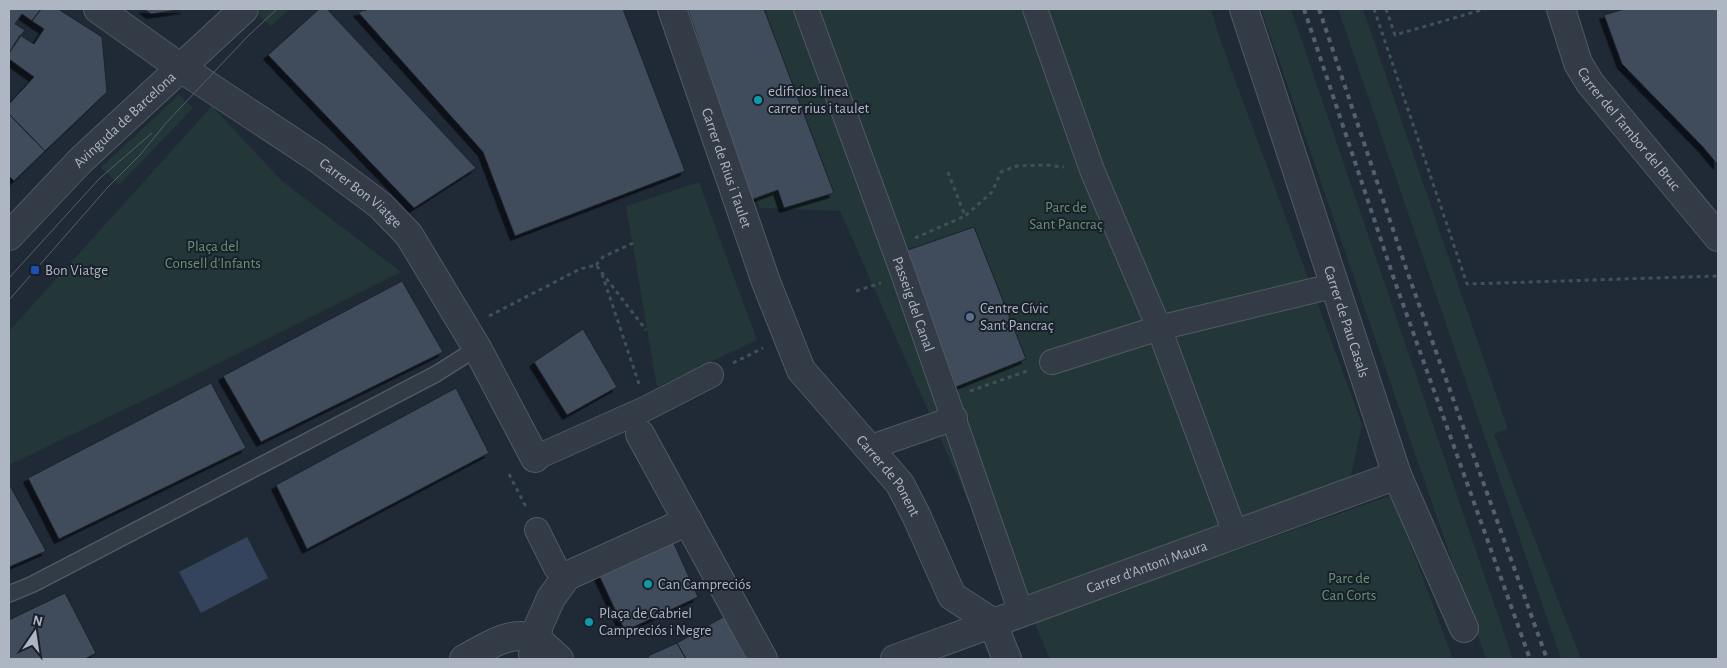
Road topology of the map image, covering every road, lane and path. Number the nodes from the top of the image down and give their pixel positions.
1 (98, 9) edge
2 (244, 9) edge
3 (672, 9) edge
4 (806, 9) edge
5 (1035, 9) edge
6 (1244, 9) edge
7 (1374, 9) edge
8 (1386, 9) edge
9 (1485, 9) edge
10 (1561, 9) edge
11 (181, 68) junction
12 (1092, 170) junction
13 (948, 172) dead end
14 (965, 216) junction
15 (9, 236) edge
16 (1718, 237) edge
17 (633, 243) dead end
18 (893, 246) junction
19 (596, 265) junction
20 (601, 271) junction
21 (1718, 276) edge
22 (886, 281) dead end
23 (1324, 288) dead end
24 (856, 291) dead end
25 (484, 319) dead end
26 (783, 326) joint
27 (1159, 328) junction
28 (646, 330) dead end
29 (766, 346) dead end
30 (477, 348) junction
31 (1052, 362) joint
32 (711, 375) joint
33 (647, 408) junction
34 (951, 409) junction
35 (640, 434) dead end
36 (880, 444) dead end
37 (535, 458) joint
38 (509, 474) dead end
39 (1397, 474) junction
40 (688, 521) junction
41 (537, 530) joint
42 (1235, 533) junction
43 (556, 568) dead end
44 (9, 594) edge
45 (1017, 601) dead end
46 (992, 622) junction
47 (1464, 628) dead end
48 (534, 649) edge
49 (464, 659) edge
50 (559, 659) edge
51 (763, 659) edge
52 (895, 659) edge
53 (1007, 659) edge

1 - 11 street, Carrer Bon Viatge
2 - 11 street, Avinguda de Barcelona
3 - 26 street, Carrer de Rius i Taulet
4 - 18 street, Passeig del Canal
5 - 12 street
6 - 39 street, Carrer de Pau Casals
7 - 21 path
8 - 9 path
10 - 16 street, Carrer del Tambor del Bruc
11 - 15 street, Avinguda de Barcelona
11 - 30 street, Carrer Bon Viatge
12 - 14 path
12 - 27 street
13 - 14 path
14 - 18 path
17 - 19 path
18 - 34 street, Passeig del Canal
19 - 20 path
19 - 25 path
20 - 28 path
20 - 33 path
22 - 24 path
23 - 27 street
26 - 46 street, Carrer de Ponent
27 - 31 street
27 - 42 street
29 - 32 path
30 - 37 street, Carrer Bon Viatge
30 - 44 lane
31 - 34 path
32 - 33 street
33 - 37 street
34 - 36 street
34 - 45 street, Passeig del Canal
35 - 40 street
38 - 41 path
39 - 42 street, Carrer d'Antoni Maura
39 - 47 street, Carrer de Pau Casals
40 - 48 street
40 - 51 street
41 - 43 street
42 - 46 street, Carrer d'Antoni Maura
46 - 52 street, Carrer d'Antoni Maura
46 - 53 street
48 - 49 street
48 - 50 street

